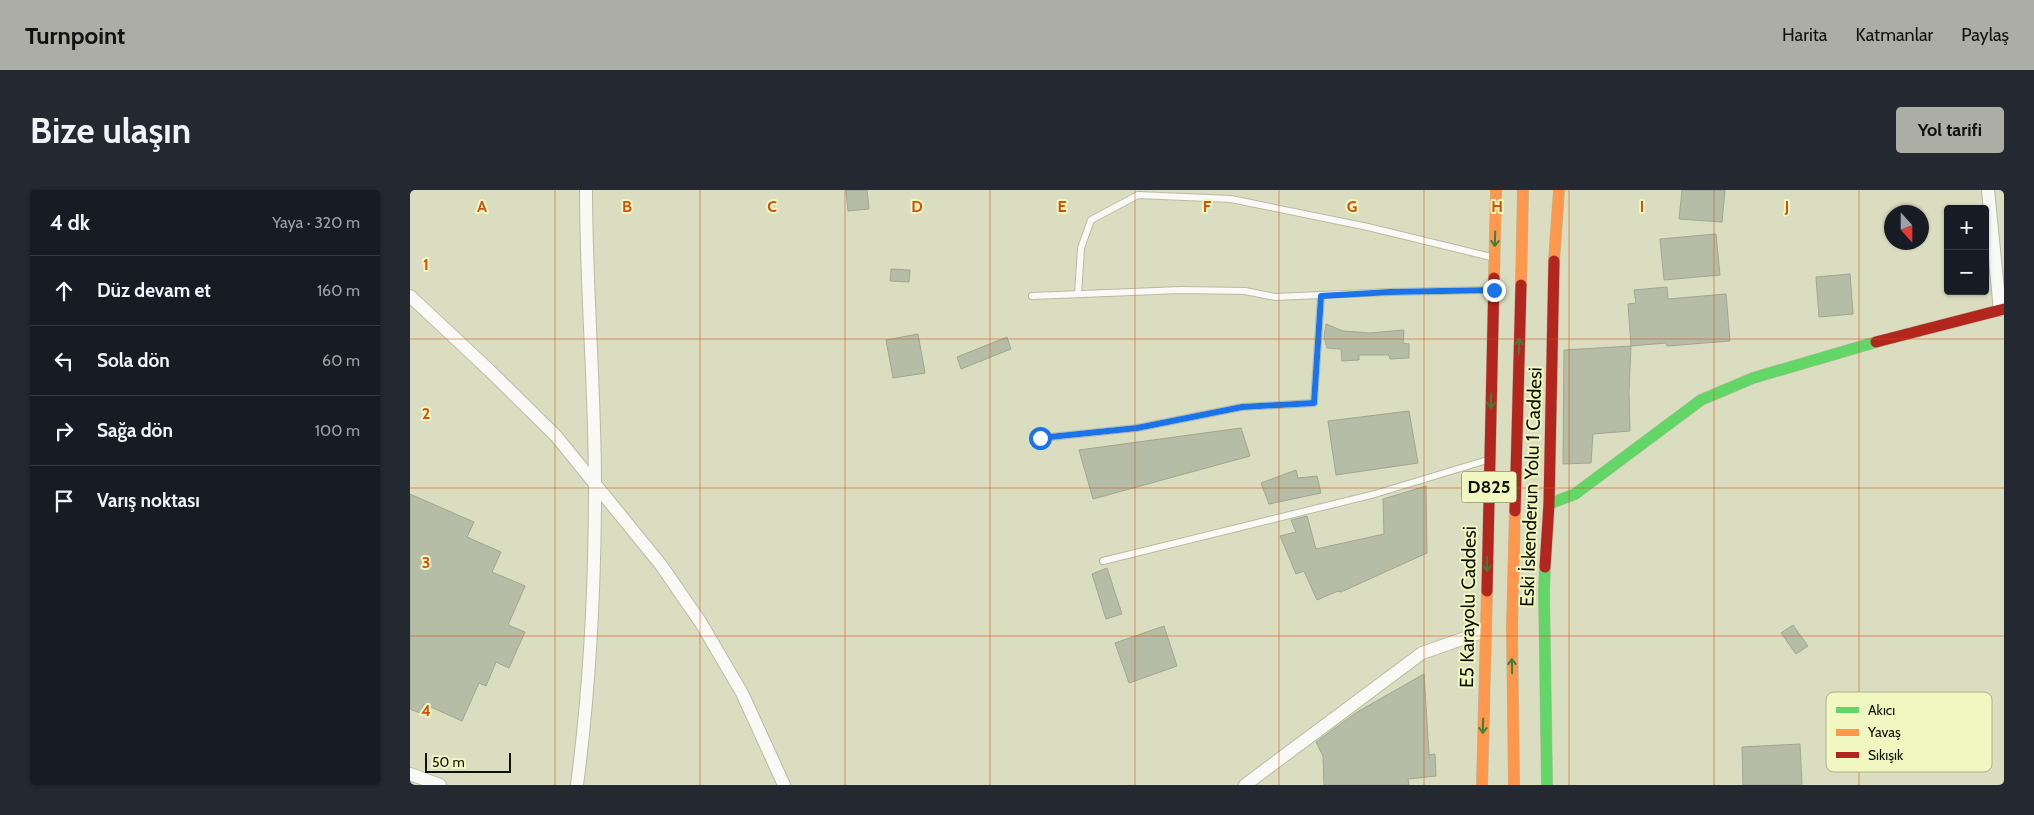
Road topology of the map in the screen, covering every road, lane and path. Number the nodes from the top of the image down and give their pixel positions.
1 (586, 190) edge
2 (1496, 190) edge
3 (1522, 190) edge
4 (1559, 190) edge
5 (1988, 190) edge
6 (1494, 258) junction
7 (1494, 290) junction
8 (1078, 294) junction
9 (410, 296) edge
10 (1032, 296) dead end
11 (1321, 296) junction
12 (2002, 310) edge
13 (1040, 438) dead end
14 (1489, 459) junction
15 (595, 484) junction
16 (1549, 504) junction
17 (1103, 561) dead end
18 (1485, 631) junction
19 (410, 774) edge
20 (1259, 780) edge
21 (440, 785) edge
22 (577, 785) edge
23 (784, 785) edge
24 (1245, 785) edge
25 (1482, 785) edge
26 (1514, 785) edge
27 (1547, 785) edge

1 - 15 street
2 -> 6 main road, E5 Karayolu Caddesi / D825
26 -> 3 main road, D825
4 - 16 main road, Eski İskenderun Yolu 1 Caddesi
5 - 12 street
6 - 7 main road, E5 Karayolu Caddesi / D825
6 - 8 lane
7 - 11 lane
7 -> 14 main road, E5 Karayolu Caddesi / D825
8 - 10 lane
8 - 11 lane
9 - 15 street
11 - 13 lane
12 - 16 main road
14 - 17 lane
14 -> 18 main road, E5 Karayolu Caddesi / D825
15 - 22 street
15 - 23 street
16 - 27 main road, Eski İskenderun Yolu 1 Caddesi
18 - 20 street
18 -> 25 main road, E5 Karayolu Caddesi / D825
19 - 21 street
20 - 24 street

